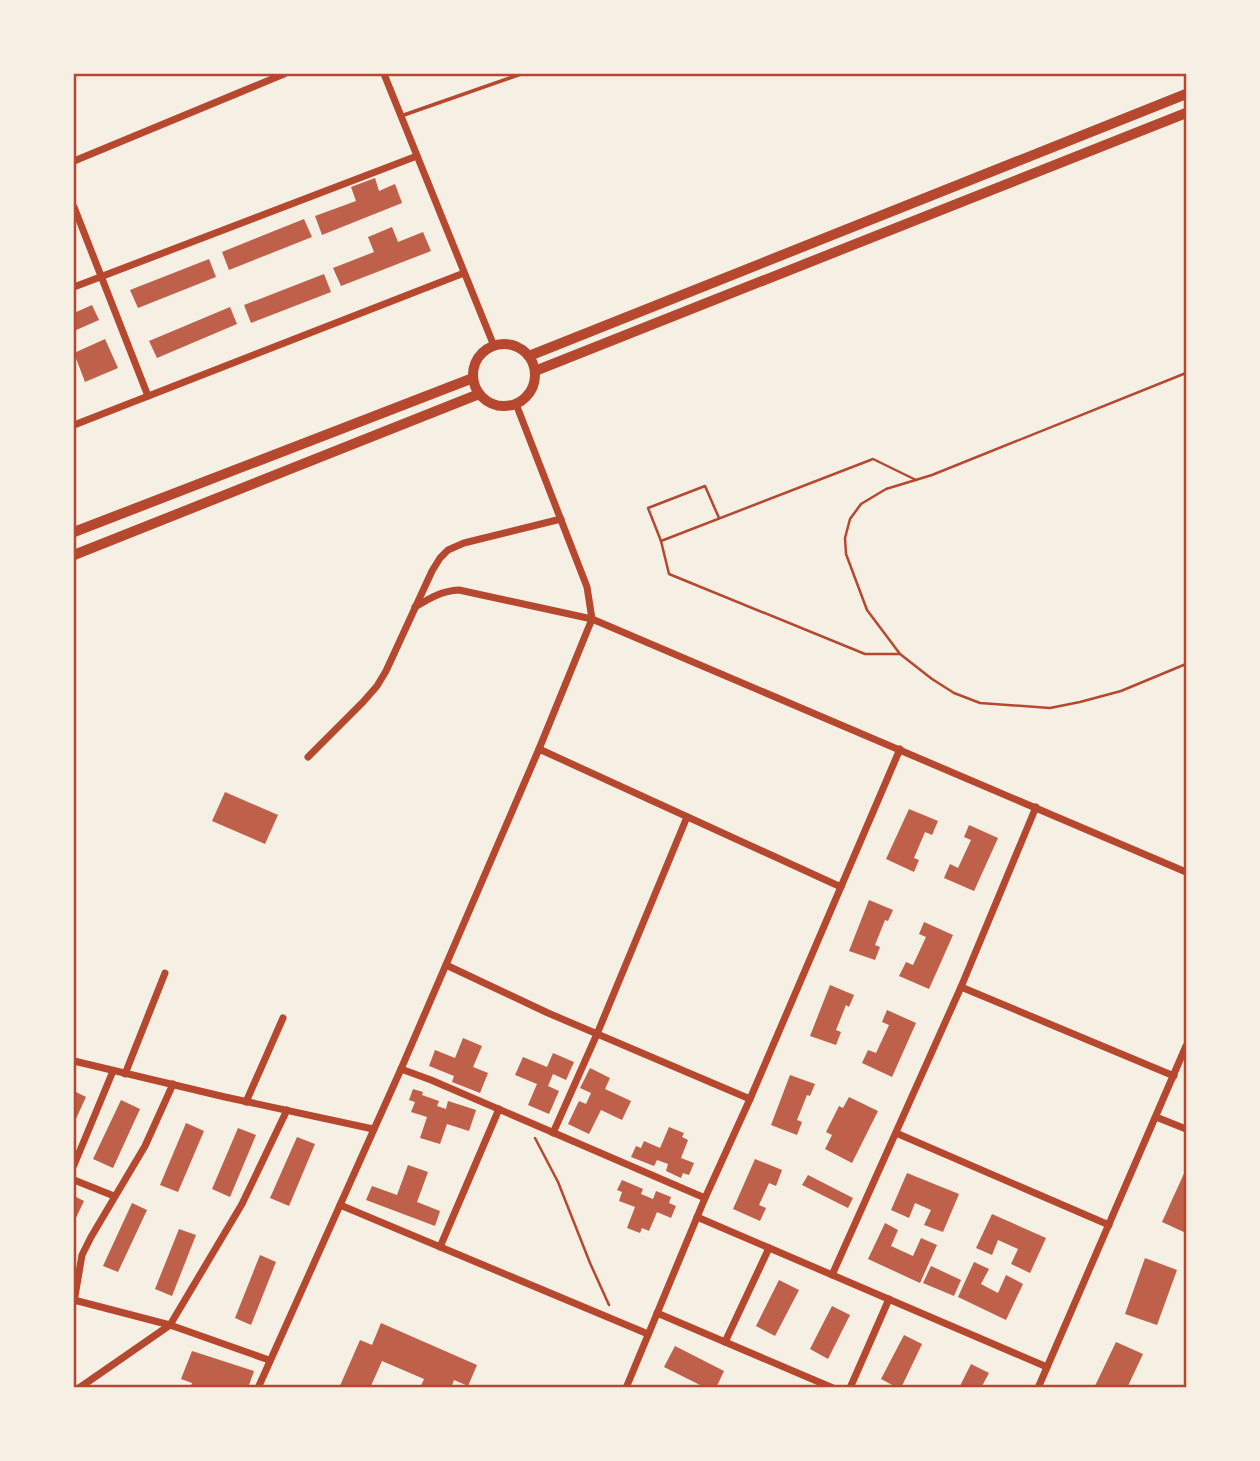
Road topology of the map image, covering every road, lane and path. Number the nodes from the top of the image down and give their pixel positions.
1 (284, 74) edge
2 (384, 74) edge
3 (521, 74) edge
4 (1186, 94) edge
5 (1186, 113) edge
6 (401, 116) junction
7 (418, 156) junction
8 (74, 162) edge
9 (74, 207) edge
10 (464, 273) junction
11 (100, 276) junction
12 (74, 287) edge
13 (494, 346) junction
14 (529, 356) junction
15 (535, 371) junction
16 (1186, 373) edge
17 (473, 378) junction
18 (479, 394) junction
19 (148, 396) junction
20 (516, 404) junction
21 (74, 425) edge
22 (916, 480) junction
23 (561, 519) junction
24 (719, 519) junction
25 (74, 532) edge
26 (661, 541) junction
27 (74, 555) edge
28 (415, 607) junction
29 (592, 619) junction
30 (900, 653) junction
31 (1186, 664) edge
32 (539, 749) junction
33 (900, 749) junction
34 (308, 757) dead end
35 (1036, 807) junction
36 (687, 817) junction
37 (1186, 872) edge
38 (841, 887) junction
39 (446, 965) junction
40 (165, 973) dead end
41 (961, 987) junction
42 (283, 1018) dead end
43 (597, 1034) junction
44 (1186, 1046) edge
45 (74, 1061) edge
46 (401, 1069) junction
47 (113, 1071) junction
48 (125, 1074) junction
49 (1174, 1076) junction
50 (173, 1084) junction
51 (750, 1099) junction
52 (246, 1102) junction
53 (499, 1109) junction
54 (287, 1110) junction
55 (1156, 1117) junction
56 (527, 1121) junction
57 (373, 1129) junction
58 (1186, 1129) edge
59 (552, 1133) junction
60 (896, 1133) junction
61 (74, 1165) edge
62 (74, 1180) edge
63 (114, 1196) junction
64 (705, 1198) junction
65 (340, 1206) junction
66 (697, 1217) junction
67 (1109, 1225) junction
68 (440, 1247) junction
69 (769, 1248) junction
70 (832, 1275) junction
71 (889, 1299) junction
72 (74, 1301) edge
73 (657, 1313) junction
74 (617, 1321) junction
75 (170, 1325) junction
76 (649, 1334) junction
77 (725, 1342) junction
78 (269, 1360) junction
79 (1047, 1367) junction
80 (79, 1388) edge
81 (258, 1388) edge
82 (626, 1388) edge
83 (833, 1388) edge
84 (850, 1388) edge
85 (1038, 1388) edge

1 - 8 street
2 - 6 street
3 - 6 lane
4 - 14 main road
5 - 15 main road
6 - 7 street
7 - 10 street
7 - 11 street
9 - 11 street
10 - 13 street
10 - 19 street
11 - 12 street
11 - 19 street
13 - 14 main road
13 - 17 main road
14 - 15 main road
15 - 20 main road
16 - 22 path
17 - 18 main road
17 - 25 main road
18 - 20 main road
18 - 27 main road
19 - 21 street
20 - 23 street
22 - 24 path
22 - 30 path
23 - 28 street
23 - 29 street
24 - 26 path
24 - 26 path
26 - 30 path
28 - 29 street
28 - 34 street
29 - 32 street
29 - 33 street
30 - 31 path
32 - 36 street
32 - 39 street
33 - 35 street
33 - 38 street
35 - 37 street
35 - 41 street
36 - 38 street
36 - 43 street
38 - 51 street
39 - 43 street
39 - 46 street
40 - 48 street
41 - 49 street
41 - 60 street
42 - 52 street
43 - 51 street
43 - 59 street
44 - 49 street
45 - 47 street
46 - 53 street
46 - 57 street
47 - 48 street
47 - 61 street
48 - 50 street
49 - 55 street
50 - 52 street
50 - 63 street
51 - 64 street
52 - 54 street
53 - 56 street
53 - 68 street
54 - 57 street
54 - 75 street
55 - 58 street
55 - 67 street
56 - 59 street
56 - 74 path
57 - 65 street
59 - 64 street
60 - 67 street
60 - 70 street
62 - 63 street
63 - 72 street
64 - 66 street
65 - 68 street
65 - 78 street
66 - 69 street
66 - 73 street
67 - 79 street
68 - 74 street
69 - 70 street
69 - 77 street
70 - 71 street
71 - 79 street
71 - 84 street
72 - 75 street
73 - 76 street
73 - 77 street
74 - 76 street
75 - 78 street
75 - 80 street
76 - 82 street
77 - 83 street
78 - 81 street
79 - 85 street

